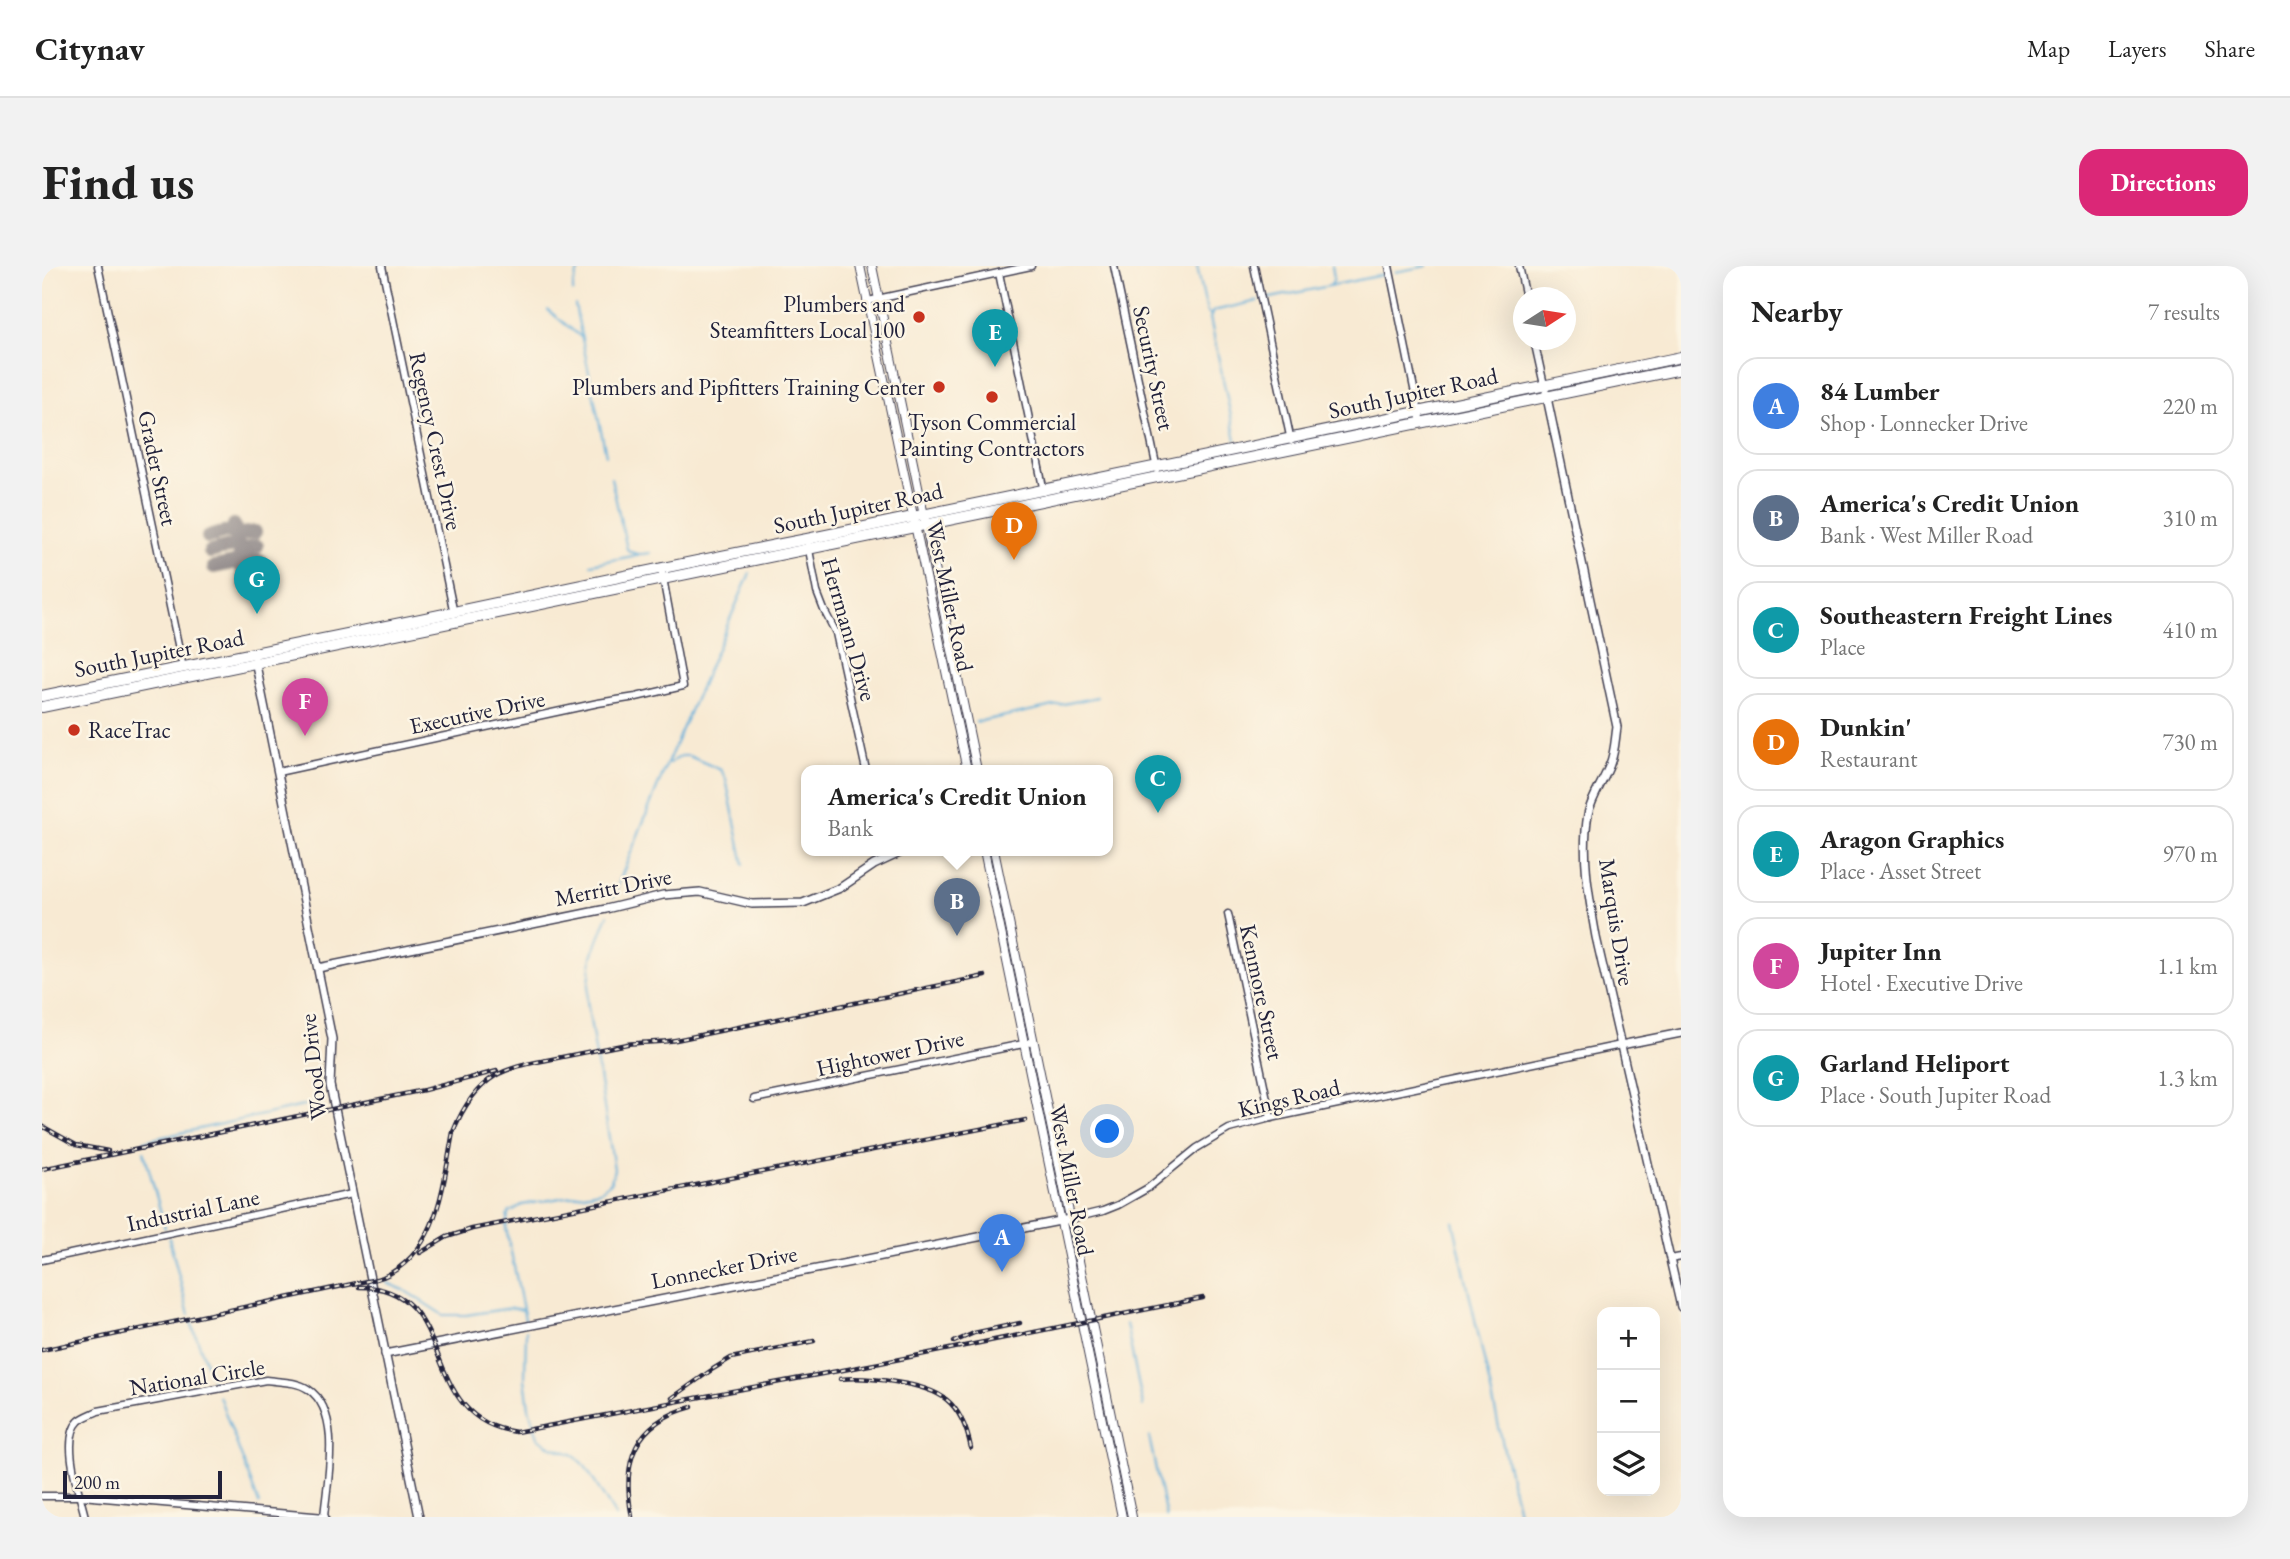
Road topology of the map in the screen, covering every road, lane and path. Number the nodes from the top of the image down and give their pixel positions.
1 (97, 266) edge
2 (382, 266) edge
3 (860, 266) edge
4 (872, 266) edge
5 (1031, 266) edge
6 (1115, 266) edge
7 (1254, 266) edge
8 (1389, 266) edge
9 (1519, 266) edge
10 (999, 273) junction
11 (1524, 287) edge
12 (879, 299) junction
13 (868, 301) junction
14 (1536, 350) edge
15 (1680, 363) edge
16 (896, 379) junction
17 (885, 381) junction
18 (1544, 385) junction
19 (1547, 396) junction
20 (1419, 410) junction
21 (1421, 423) junction
22 (1353, 425) junction
23 (1355, 437) junction
24 (1291, 438) junction
25 (1293, 449) junction
26 (1224, 451) junction
27 (1227, 463) junction
28 (1156, 465) junction
29 (1159, 477) junction
30 (1043, 489) junction
31 (1046, 500) junction
32 (921, 521) junction
33 (808, 544) junction
34 (661, 567) junction
35 (664, 579) junction
36 (581, 584) junction
37 (583, 596) junction
38 (455, 617) junction
39 (255, 659) junction
40 (183, 666) junction
41 (185, 677) junction
42 (42, 696) edge
43 (42, 707) edge
44 (865, 765) edge
45 (966, 765) edge
46 (976, 765) edge
47 (278, 772) junction
48 (885, 856) edge
49 (985, 856) edge
50 (995, 856) edge
51 (1228, 914) dead end
52 (318, 968) junction
53 (1681, 1033) edge
54 (1029, 1043) junction
55 (1621, 1045) junction
56 (754, 1098) dead end
57 (1270, 1118) junction
58 (352, 1194) junction
59 (1065, 1220) junction
60 (1681, 1257) edge
61 (1671, 1259) junction
62 (42, 1260) edge
63 (1681, 1307) edge
64 (385, 1354) junction
65 (42, 1496) edge
66 (81, 1496) junction
67 (85, 1517) edge
68 (325, 1517) edge
69 (419, 1517) edge
70 (1122, 1517) edge
71 (1132, 1517) edge

1 - 40 street, Grader Street
2 - 38 street, Regency Crest Drive
3 - 13 main road, West Miller Road
4 - 12 main road, West Miller Road
5 - 10 street
6 - 28 street, Security Street
7 - 24 street
8 - 20 street
9 - 11 street
10 - 12 street
10 - 30 street
12 - 13 street
12 - 16 main road, West Miller Road
13 - 17 main road, West Miller Road
14 - 18 street, Marquis Drive
15 - 18 main road, South Jupiter Road
15 - 19 main road, South Jupiter Road
16 - 17 main road
16 - 32 main road, West Miller Road
17 - 32 main road, West Miller Road
18 - 19 street, Marquis Drive
18 - 20 main road, South Jupiter Road
19 - 21 main road, South Jupiter Road
19 - 55 street, Marquis Drive
20 - 21 street
20 - 22 main road, South Jupiter Road
21 - 23 main road, South Jupiter Road
22 - 23 main road
22 - 24 main road, South Jupiter Road
23 - 25 main road, South Jupiter Road
24 - 25 street
24 - 26 main road, South Jupiter Road
25 - 27 main road, South Jupiter Road
26 - 27 main road
26 - 28 main road, South Jupiter Road
27 - 29 main road, South Jupiter Road
28 - 29 street, Security Street
28 - 30 main road, South Jupiter Road
29 - 31 main road, South Jupiter Road
30 - 31 street
30 - 32 main road, South Jupiter Road
31 - 32 main road, South Jupiter Road
32 - 33 main road, South Jupiter Road
32 - 45 main road, West Miller Road
32 - 46 main road, West Miller Road
33 - 34 main road, South Jupiter Road
33 - 35 main road, South Jupiter Road
33 - 44 street, Herrmann Drive
34 - 35 street
34 - 36 main road, South Jupiter Road
35 - 37 main road, South Jupiter Road
35 - 47 street, Executive Drive
36 - 37 main road
36 - 38 main road, South Jupiter Road
37 - 38 main road, South Jupiter Road
38 - 39 main road, South Jupiter Road
39 - 40 main road, South Jupiter Road
39 - 41 main road, South Jupiter Road
39 - 47 street, Wood Drive
40 - 41 street, Grader Street
40 - 42 main road, South Jupiter Road
41 - 43 main road, South Jupiter Road
47 - 52 street, Wood Drive
48 - 52 street, Merritt Drive
49 - 54 main road, West Miller Road
50 - 54 main road, West Miller Road
51 - 57 street, Kenmore Street
52 - 58 street, Wood Drive
53 - 55 street
54 - 56 street, Hightower Drive
54 - 59 main road, West Miller Road
55 - 57 street, Kings Road
55 - 61 street, Marquis Drive
57 - 59 street, Kings Road
58 - 62 street, Industrial Lane
58 - 64 street, Wood Drive
59 - 64 street, Lonnecker Drive
59 - 70 main road, West Miller Road
59 - 71 main road, West Miller Road
60 - 61 street
61 - 63 street, Marquis Drive
64 - 69 street, Wood Drive
65 - 66 street
66 - 67 street, National Circle
66 - 68 street
66 - 68 street, National Circle

